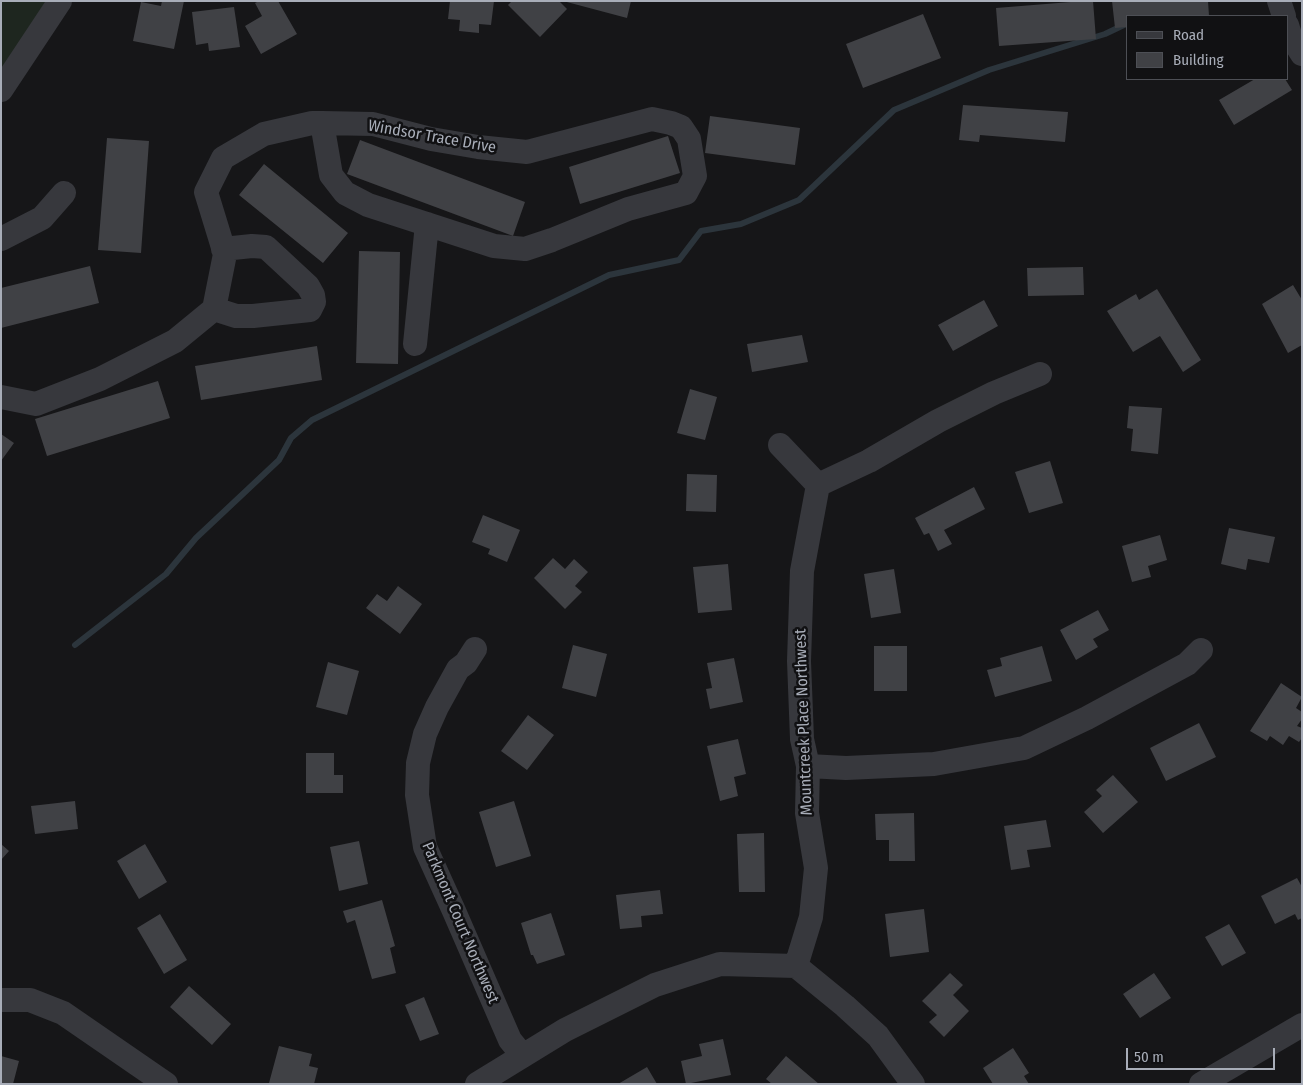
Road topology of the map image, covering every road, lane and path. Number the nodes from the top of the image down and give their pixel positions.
1 (60, 1) edge
2 (1279, 1) edge
3 (1284, 15) edge
4 (1288, 28) edge
5 (1302, 54) edge
6 (1, 90) edge
7 (322, 124) junction
8 (64, 193) dead end
9 (427, 224) junction
10 (1, 239) edge
11 (223, 249) junction
12 (214, 309) junction
13 (415, 344) dead end
14 (1040, 374) dead end
15 (1, 397) edge
16 (780, 445) dead end
17 (818, 485) junction
18 (475, 649) dead end
19 (1201, 650) dead end
20 (808, 766) junction
21 (796, 966) junction
22 (1, 1000) edge
23 (1302, 1025) edge
24 (524, 1056) junction
25 (166, 1084) edge
26 (477, 1084) edge
27 (913, 1084) edge
28 (1201, 1084) edge

1 - 6 street
2 - 3 street
4 - 5 street
7 - 9 street
7 - 9 street, Windsor Trace Drive
7 - 11 street, Windsor Trace Drive
8 - 10 street
9 - 13 street
11 - 12 street, Windsor Trace Drive
11 - 12 street
12 - 15 street
14 - 17 street
16 - 17 street
17 - 20 street, Mountcreek Place Northwest
18 - 24 street, Parkmont Court Northwest
19 - 20 street
20 - 21 street, Mountcreek Place Northwest
21 - 24 street
21 - 27 street
22 - 25 street
23 - 28 street
24 - 26 street

